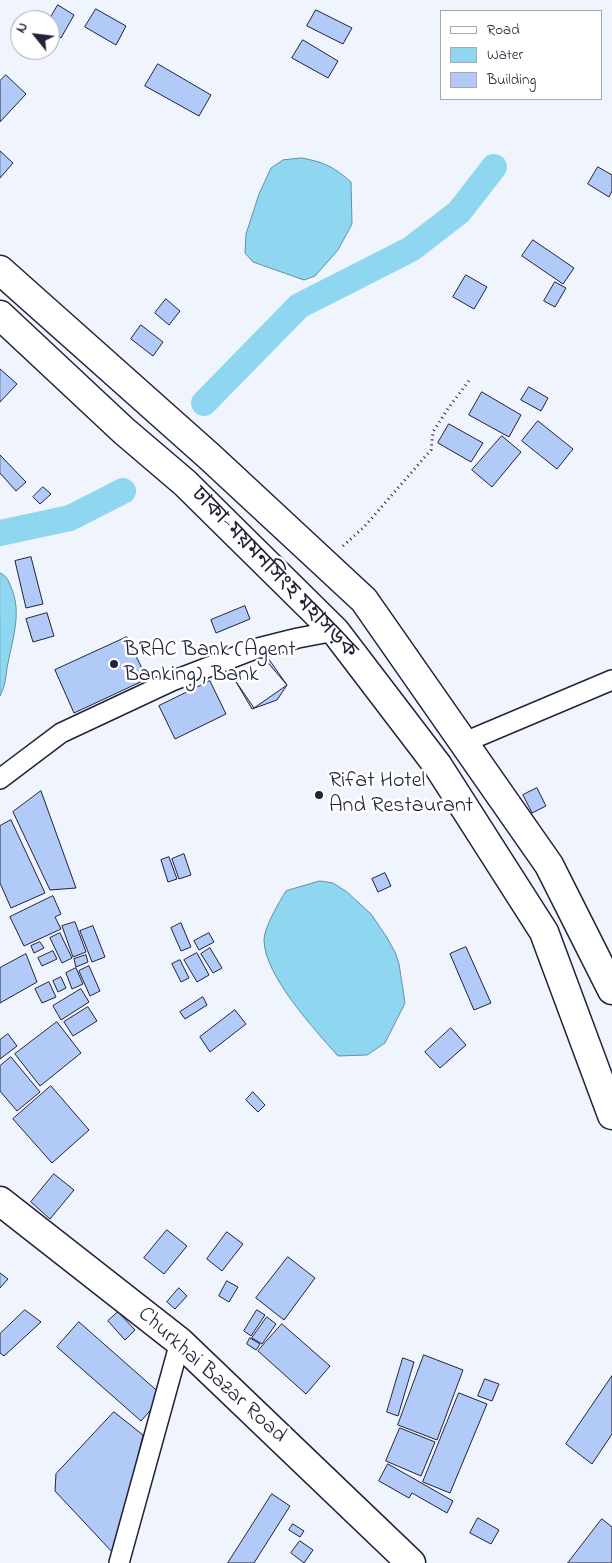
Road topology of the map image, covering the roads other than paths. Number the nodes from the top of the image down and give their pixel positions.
1 (0, 270) edge
2 (0, 315) edge
3 (335, 631) junction
4 (612, 680) edge
5 (464, 742) junction
6 (0, 778) edge
7 (612, 990) edge
8 (612, 1115) edge
9 (0, 1201) edge
10 (180, 1342) junction
11 (119, 1563) edge
12 (411, 1563) edge

1 - 5 highway, ঢাকা-ময়মনসিংহ মহাসড়ক
2 - 3 highway, ঢাকা-ময়মনসিংহ মহাসড়ক
3 - 6 street
3 - 8 highway, ঢাকা-ময়মনসিংহ মহাসড়ক
4 - 5 street
5 - 7 highway, ঢাকা-ময়মনসিংহ মহাসড়ক
9 - 10 highway, Churkhai Bazar Road
10 - 11 street
10 - 12 highway, Churkhai Bazar Road

